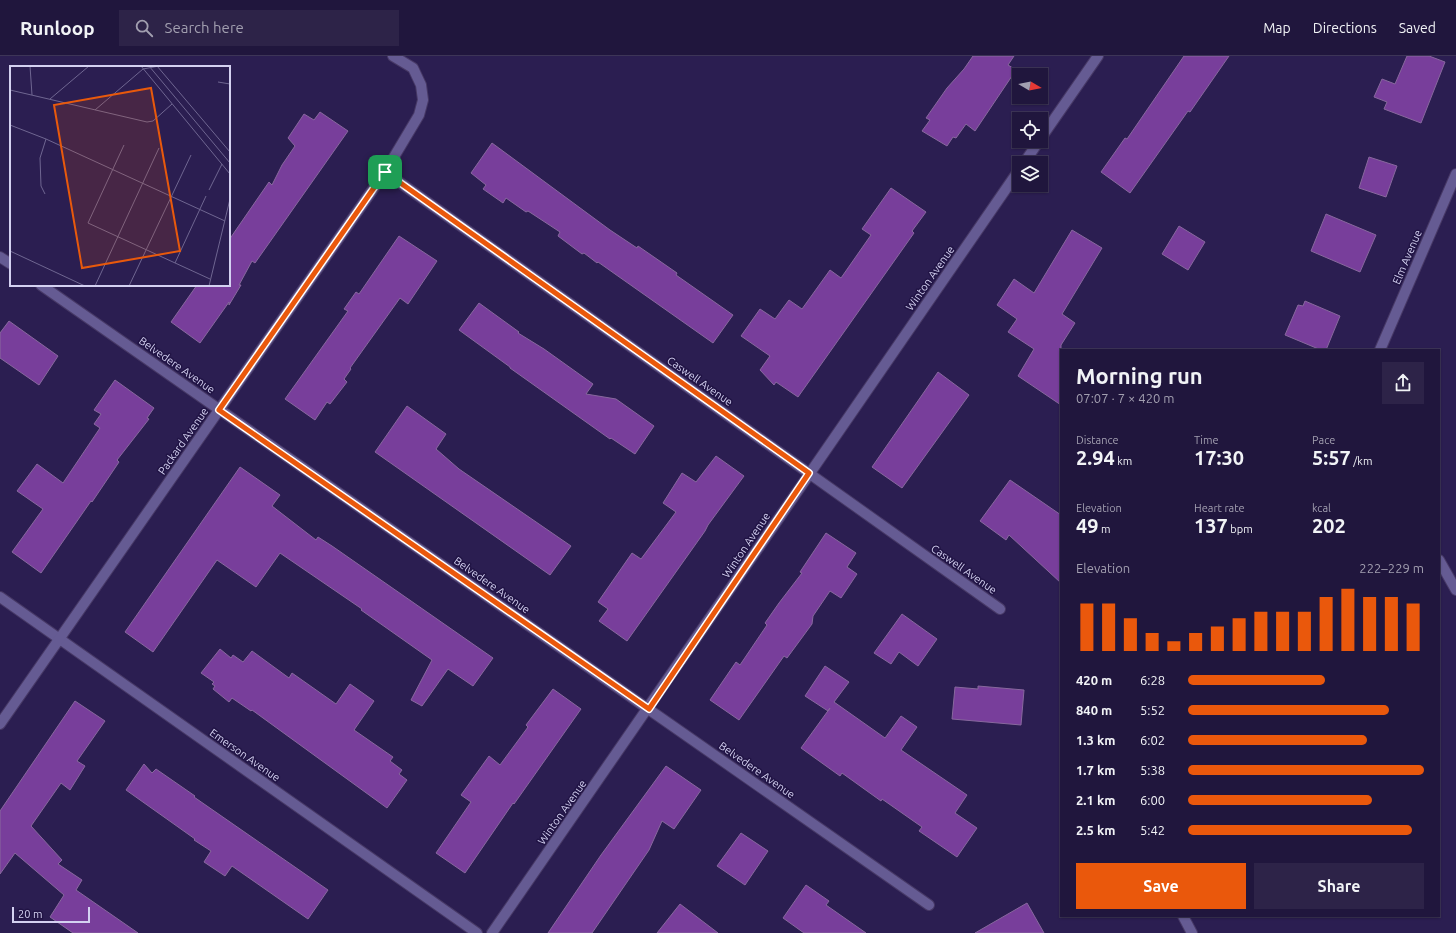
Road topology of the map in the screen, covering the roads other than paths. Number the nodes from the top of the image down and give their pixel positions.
1 (393, 56) edge
2 (1098, 56) edge
3 (1048, 128) edge
4 (385, 172) junction
5 (1456, 174) edge
6 (1012, 180) edge
7 (0, 256) edge
8 (10, 263) edge
9 (42, 286) edge
10 (1380, 349) edge
11 (219, 410) junction
12 (809, 473) junction
13 (1440, 562) edge
14 (1456, 590) edge
15 (0, 597) edge
16 (1000, 610) dead end
17 (59, 639) junction
18 (649, 709) junction
19 (0, 724) edge
20 (929, 905) dead end
21 (1184, 917) edge
22 (476, 933) edge
23 (492, 933) edge
24 (1192, 933) edge

1 - 4 street, Packard Avenue
2 - 3 street
4 - 11 street, Packard Avenue
4 - 12 street, Caswell Avenue
5 - 10 street, Elm Avenue
6 - 12 street, Winton Avenue
7 - 8 street
9 - 11 street, Belvedere Avenue
11 - 17 street, Packard Avenue
11 - 18 street, Belvedere Avenue
12 - 16 street, Caswell Avenue
12 - 18 street, Winton Avenue
13 - 14 street
15 - 17 street, Emerson Avenue
17 - 19 street, Packard Avenue
17 - 22 street, Emerson Avenue
18 - 20 street, Belvedere Avenue
18 - 23 street, Winton Avenue
21 - 24 street

